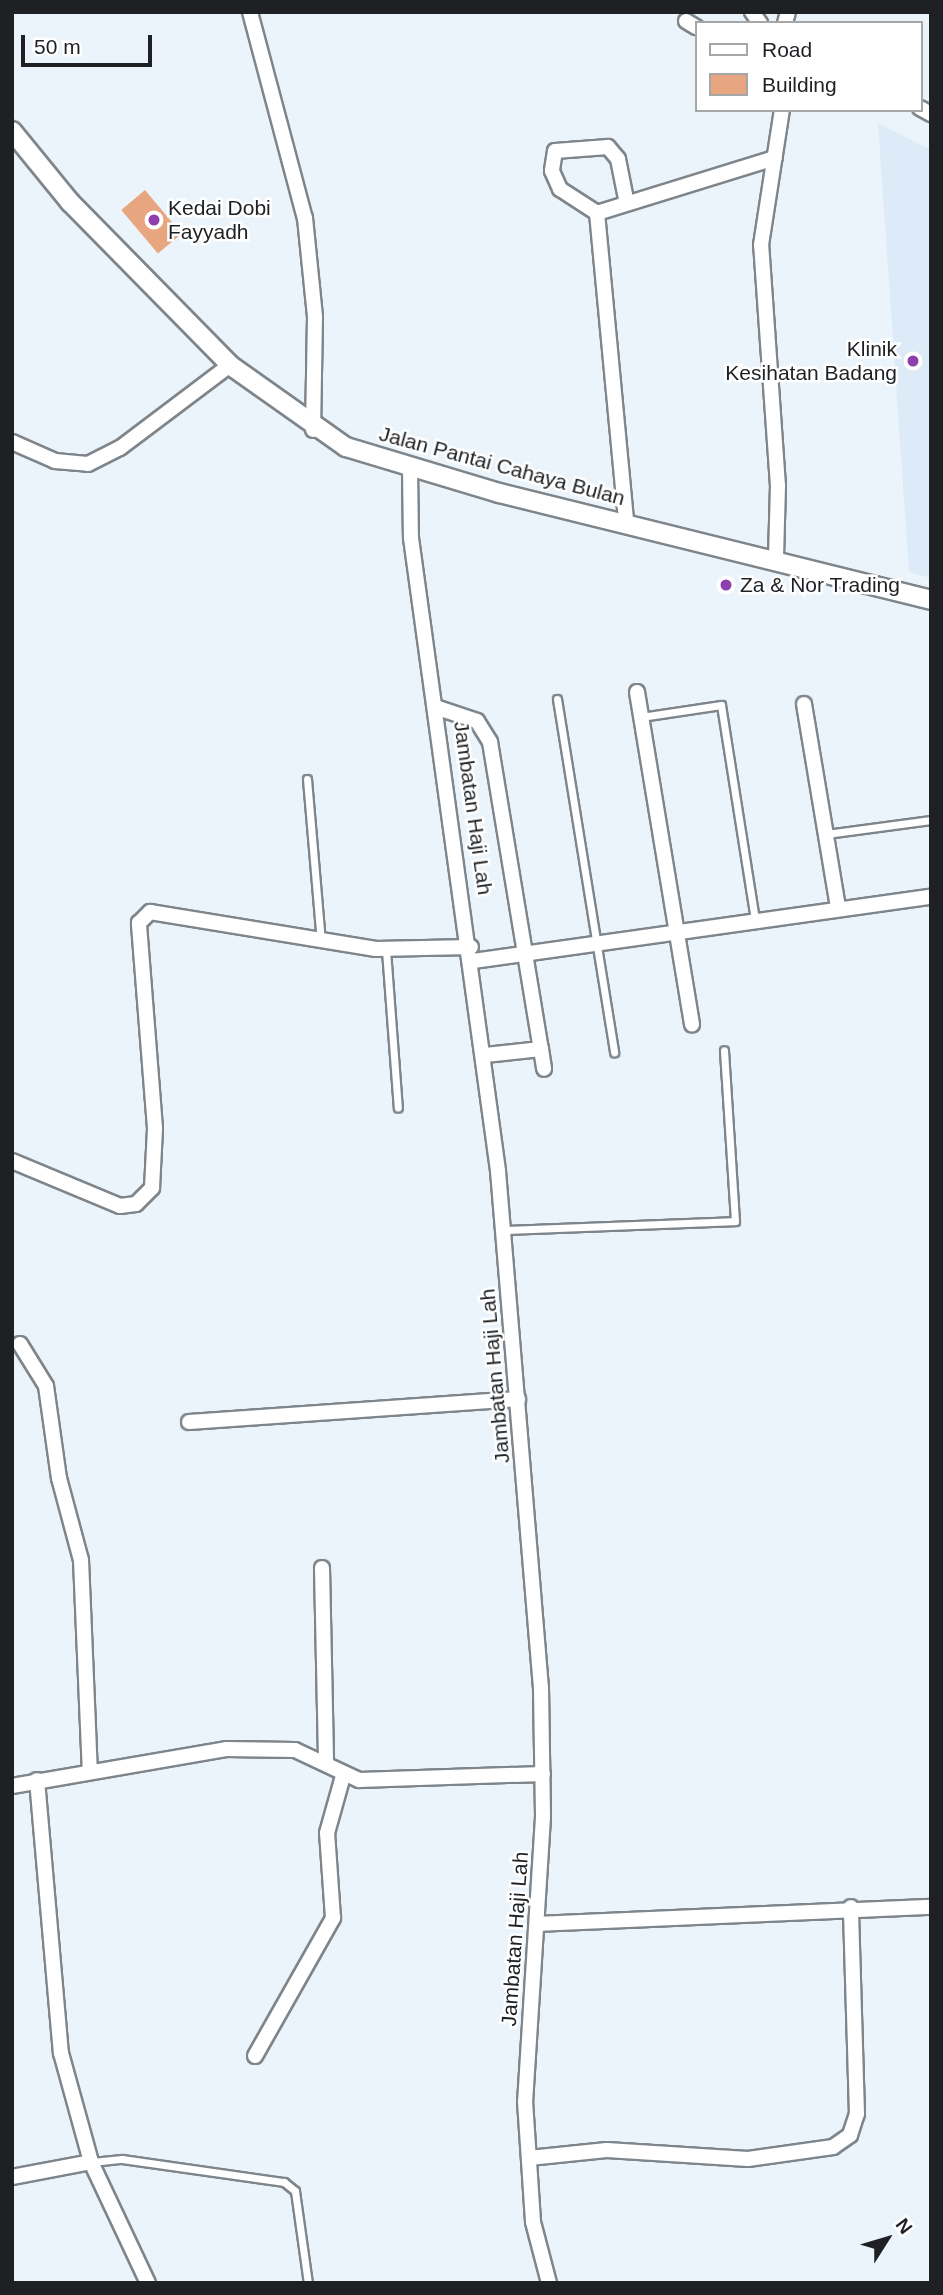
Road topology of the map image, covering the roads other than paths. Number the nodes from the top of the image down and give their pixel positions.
1 (250, 12) edge
2 (782, 112) edge
3 (12, 131) edge
4 (775, 158) junction
5 (626, 199) junction
6 (597, 213) junction
7 (230, 365) junction
8 (313, 429) junction
9 (12, 442) edge
10 (410, 469) junction
11 (626, 522) junction
12 (776, 557) junction
13 (931, 600) edge
14 (637, 692) dead end
15 (557, 699) dead end
16 (804, 704) dead end
17 (438, 708) junction
18 (641, 717) junction
19 (307, 779) dead end
20 (931, 820) edge
21 (826, 834) junction
22 (931, 897) edge
23 (838, 908) junction
24 (755, 920) junction
25 (676, 930) junction
26 (596, 941) junction
27 (321, 942) junction
28 (386, 950) junction
29 (527, 953) junction
30 (472, 954) junction
31 (692, 1024) dead end
32 (541, 1049) junction
33 (724, 1050) dead end
34 (614, 1052) dead end
35 (485, 1055) junction
36 (544, 1069) dead end
37 (398, 1108) dead end
38 (12, 1161) edge
39 (503, 1230) junction
40 (20, 1344) dead end
41 (518, 1399) junction
42 (189, 1422) dead end
43 (323, 1569) dead end
44 (326, 1760) junction
45 (90, 1772) junction
46 (543, 1774) junction
47 (343, 1776) junction
48 (37, 1780) junction
49 (12, 1786) edge
50 (851, 1907) junction
51 (931, 1907) edge
52 (537, 1924) junction
53 (255, 2056) dead end
54 (529, 2158) junction
55 (91, 2162) junction
56 (12, 2177) edge
57 (148, 2283) edge
58 (308, 2283) edge
59 (549, 2283) edge

1 - 8 street
2 - 4 street
3 - 7 street, Jalan Pantai Cahaya Bulan
4 - 5 street
4 - 12 street
5 - 6 street
5 - 6 street
6 - 11 street
7 - 8 street, Jalan Pantai Cahaya Bulan
7 - 9 street
8 - 10 street, Jalan Pantai Cahaya Bulan
10 - 11 street, Jalan Pantai Cahaya Bulan
10 - 17 street, Jambatan Haji Lah
11 - 12 street, Jalan Pantai Cahaya Bulan
12 - 13 street, Jalan Pantai Cahaya Bulan
14 - 18 street
15 - 26 lane
16 - 21 street
17 - 29 street
17 - 30 street, Jambatan Haji Lah
18 - 24 lane
18 - 25 street
19 - 27 lane
20 - 21 lane
21 - 23 street
22 - 23 street
23 - 24 street
24 - 25 street
25 - 26 street
25 - 31 street
26 - 29 street
26 - 34 lane
27 - 28 street
27 - 38 street
28 - 30 street
28 - 37 lane
29 - 30 street
29 - 32 street
30 - 35 street, Jambatan Haji Lah
32 - 35 street
32 - 36 street
33 - 39 lane
35 - 39 street, Jambatan Haji Lah
39 - 41 street, Jambatan Haji Lah
40 - 45 street
41 - 42 street
41 - 46 street, Jambatan Haji Lah
43 - 44 street
44 - 45 street
44 - 47 street
45 - 48 street
46 - 47 street
46 - 52 street, Jambatan Haji Lah
47 - 53 street
48 - 49 street
48 - 55 street
50 - 51 street
50 - 52 street
50 - 54 street
52 - 54 street, Jambatan Haji Lah
54 - 59 street, Jambatan Haji Lah
55 - 56 street
55 - 57 street
55 - 58 lane

